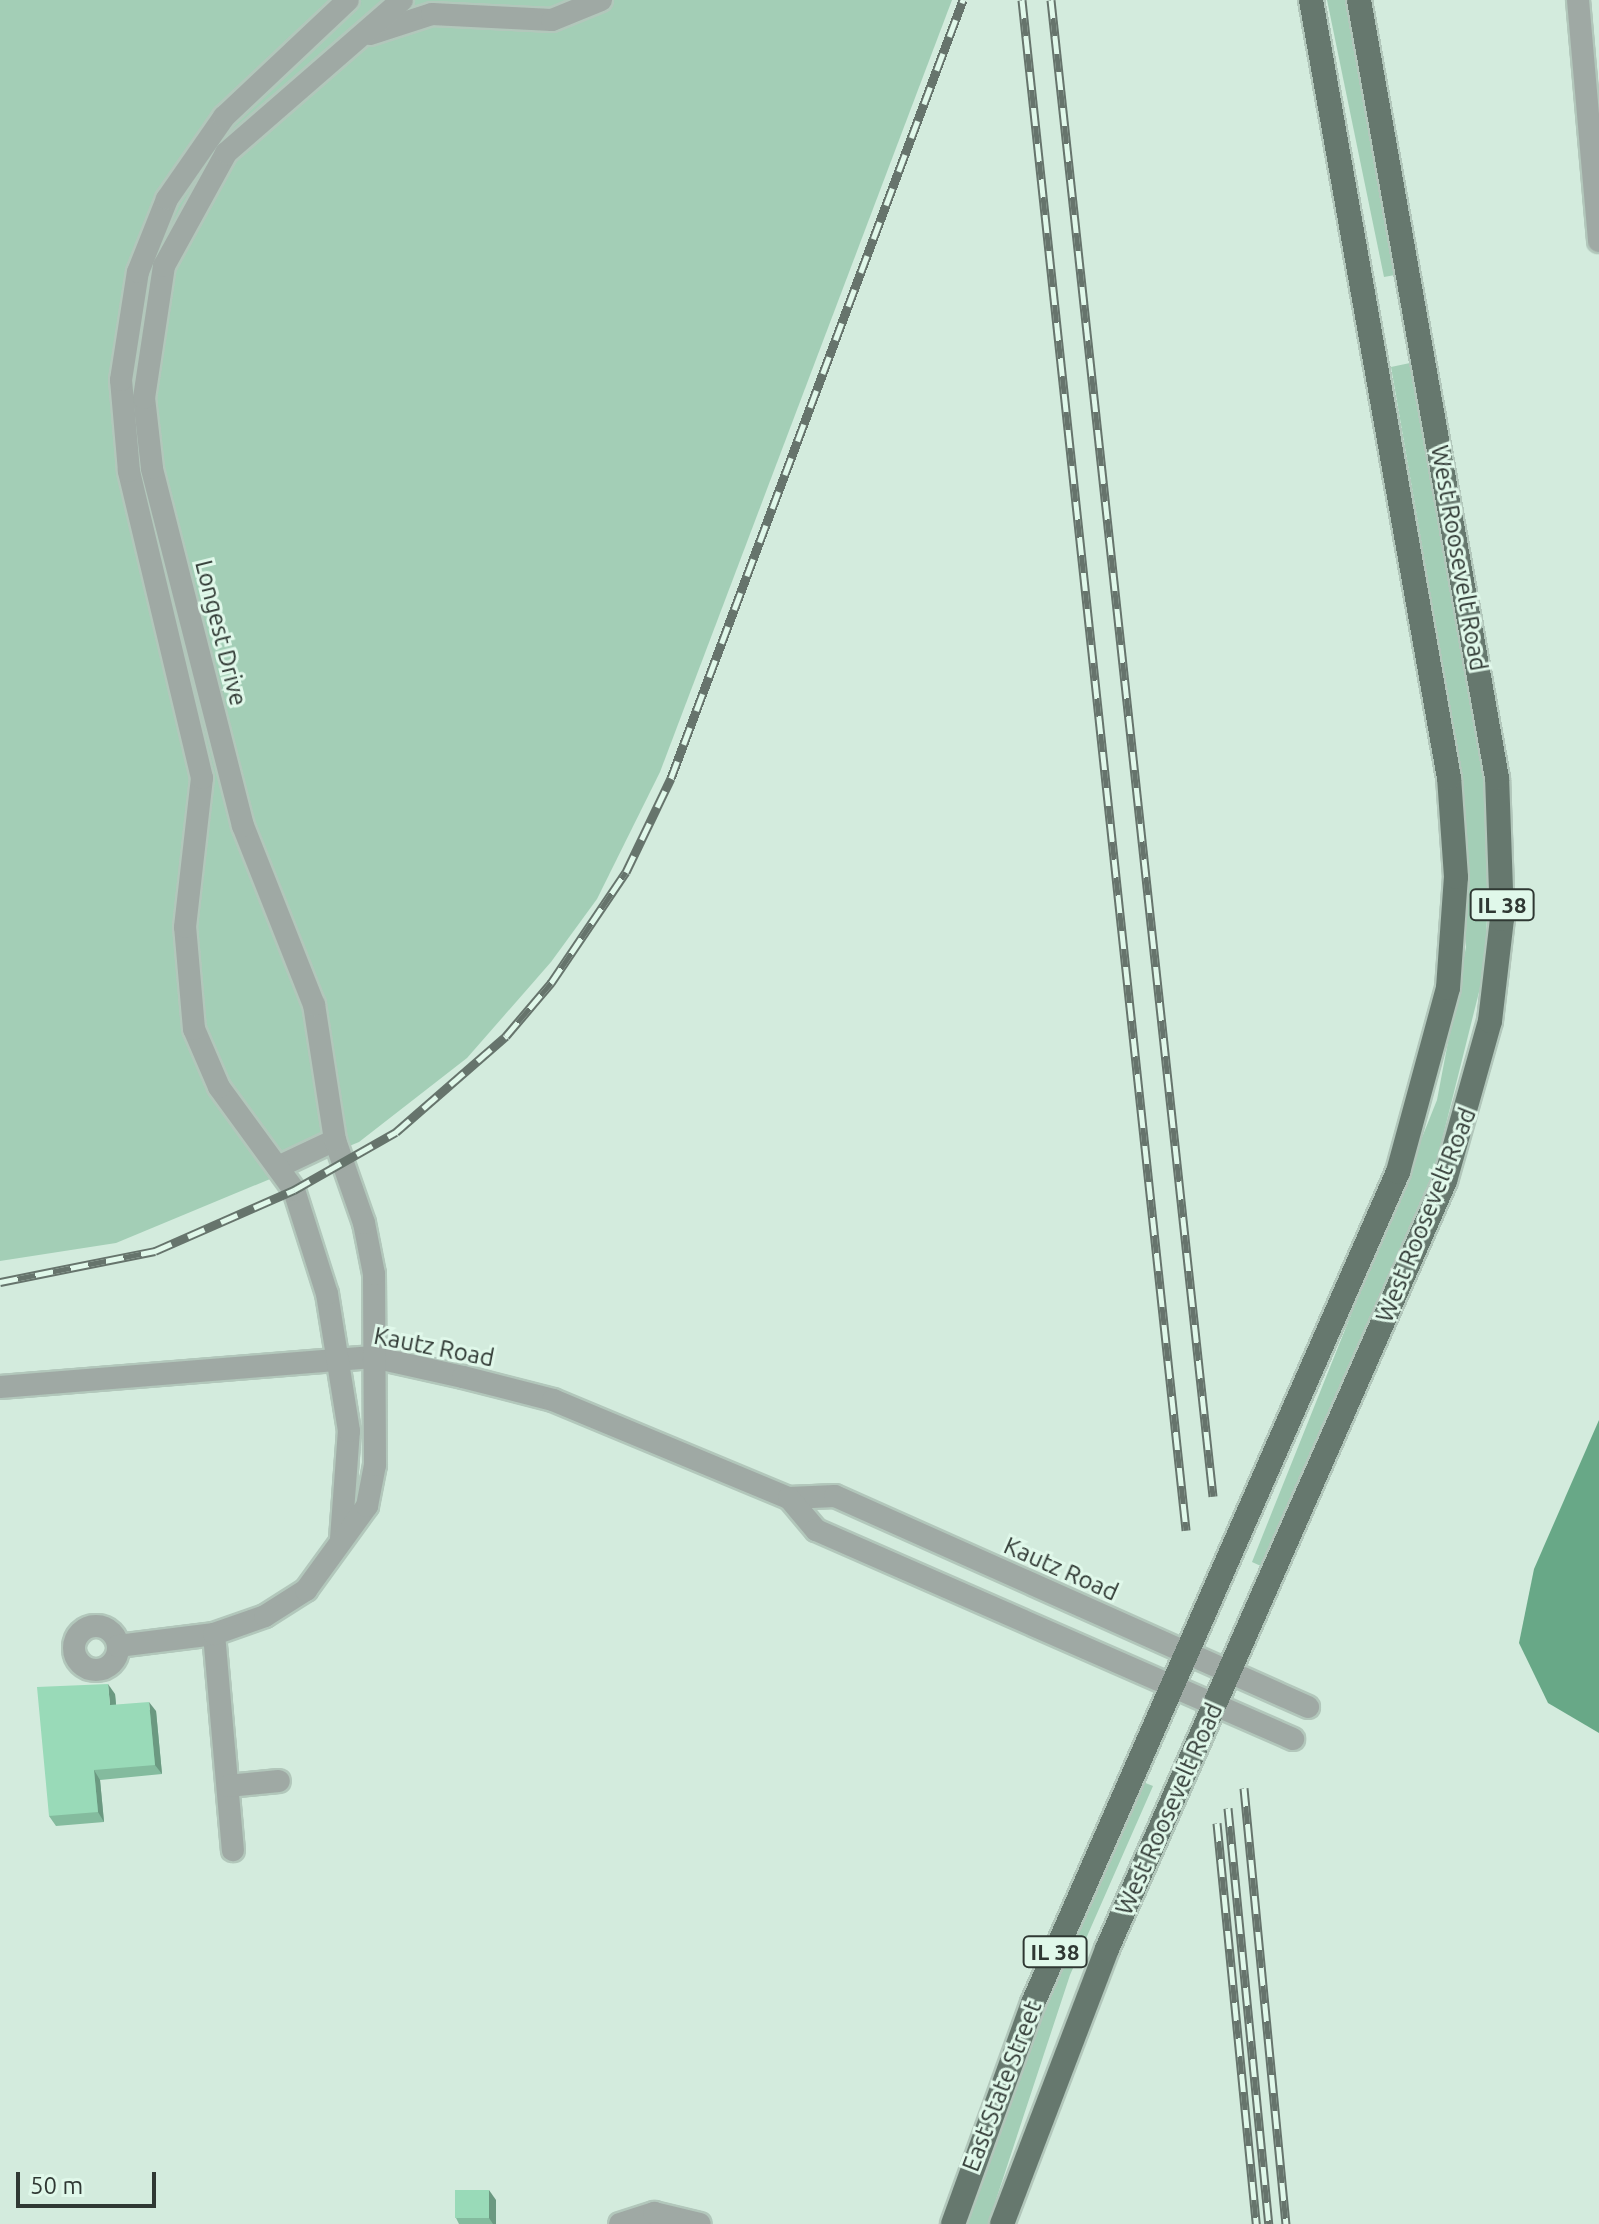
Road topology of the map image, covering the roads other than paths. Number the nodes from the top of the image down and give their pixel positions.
1 (348, 0) edge
2 (402, 0) edge
3 (601, 0) edge
4 (1311, 0) edge
5 (1359, 0) edge
6 (1578, 0) edge
7 (363, 36) junction
8 (1599, 241) edge
9 (335, 1140) junction
10 (278, 1167) junction
11 (373, 1357) junction
12 (340, 1359) junction
13 (0, 1387) edge
14 (789, 1498) junction
15 (339, 1550) junction
16 (214, 1634) junction
17 (118, 1646) dead end
18 (1186, 1653) junction
19 (1230, 1672) junction
20 (1172, 1686) junction
21 (1216, 1704) junction
22 (1308, 1707) dead end
23 (1293, 1739) dead end
24 (279, 1781) dead end
25 (228, 1786) junction
26 (233, 1850) dead end
27 (620, 2224) edge
28 (700, 2224) edge
29 (953, 2224) edge
30 (1002, 2224) edge

1 - 10 street, Longest Drive
2 - 7 street, Longest Drive
3 - 7 street
4 - 18 main road, West Roosevelt Road / IL 38
5 - 19 main road, West Roosevelt Road / IL 38
6 - 8 street
7 - 9 street, Longest Drive
9 - 10 street
9 - 11 street, Longest Drive
10 - 12 street, Longest Drive
11 - 12 street, Kautz Road
11 - 14 street, Kautz Road
11 - 15 street, Longest Drive
12 - 13 street, Kautz Road
12 - 15 street, Longest Drive
14 - 18 street, Kautz Road
14 - 20 street, Kautz Road
15 - 16 street, Longest Drive
16 - 17 street, Longest Drive
16 - 25 street
18 - 19 street, Kautz Road
18 - 20 main road, West Roosevelt Road / IL 38
19 - 21 main road, West Roosevelt Road / IL 38
19 - 22 street, Kautz Road
20 - 21 street, Kautz Road
20 - 29 main road, East State Street / IL 38
21 - 23 street, Kautz Road
21 - 30 main road, West Roosevelt Road / IL 38
24 - 25 street
25 - 26 street
27 - 28 street

